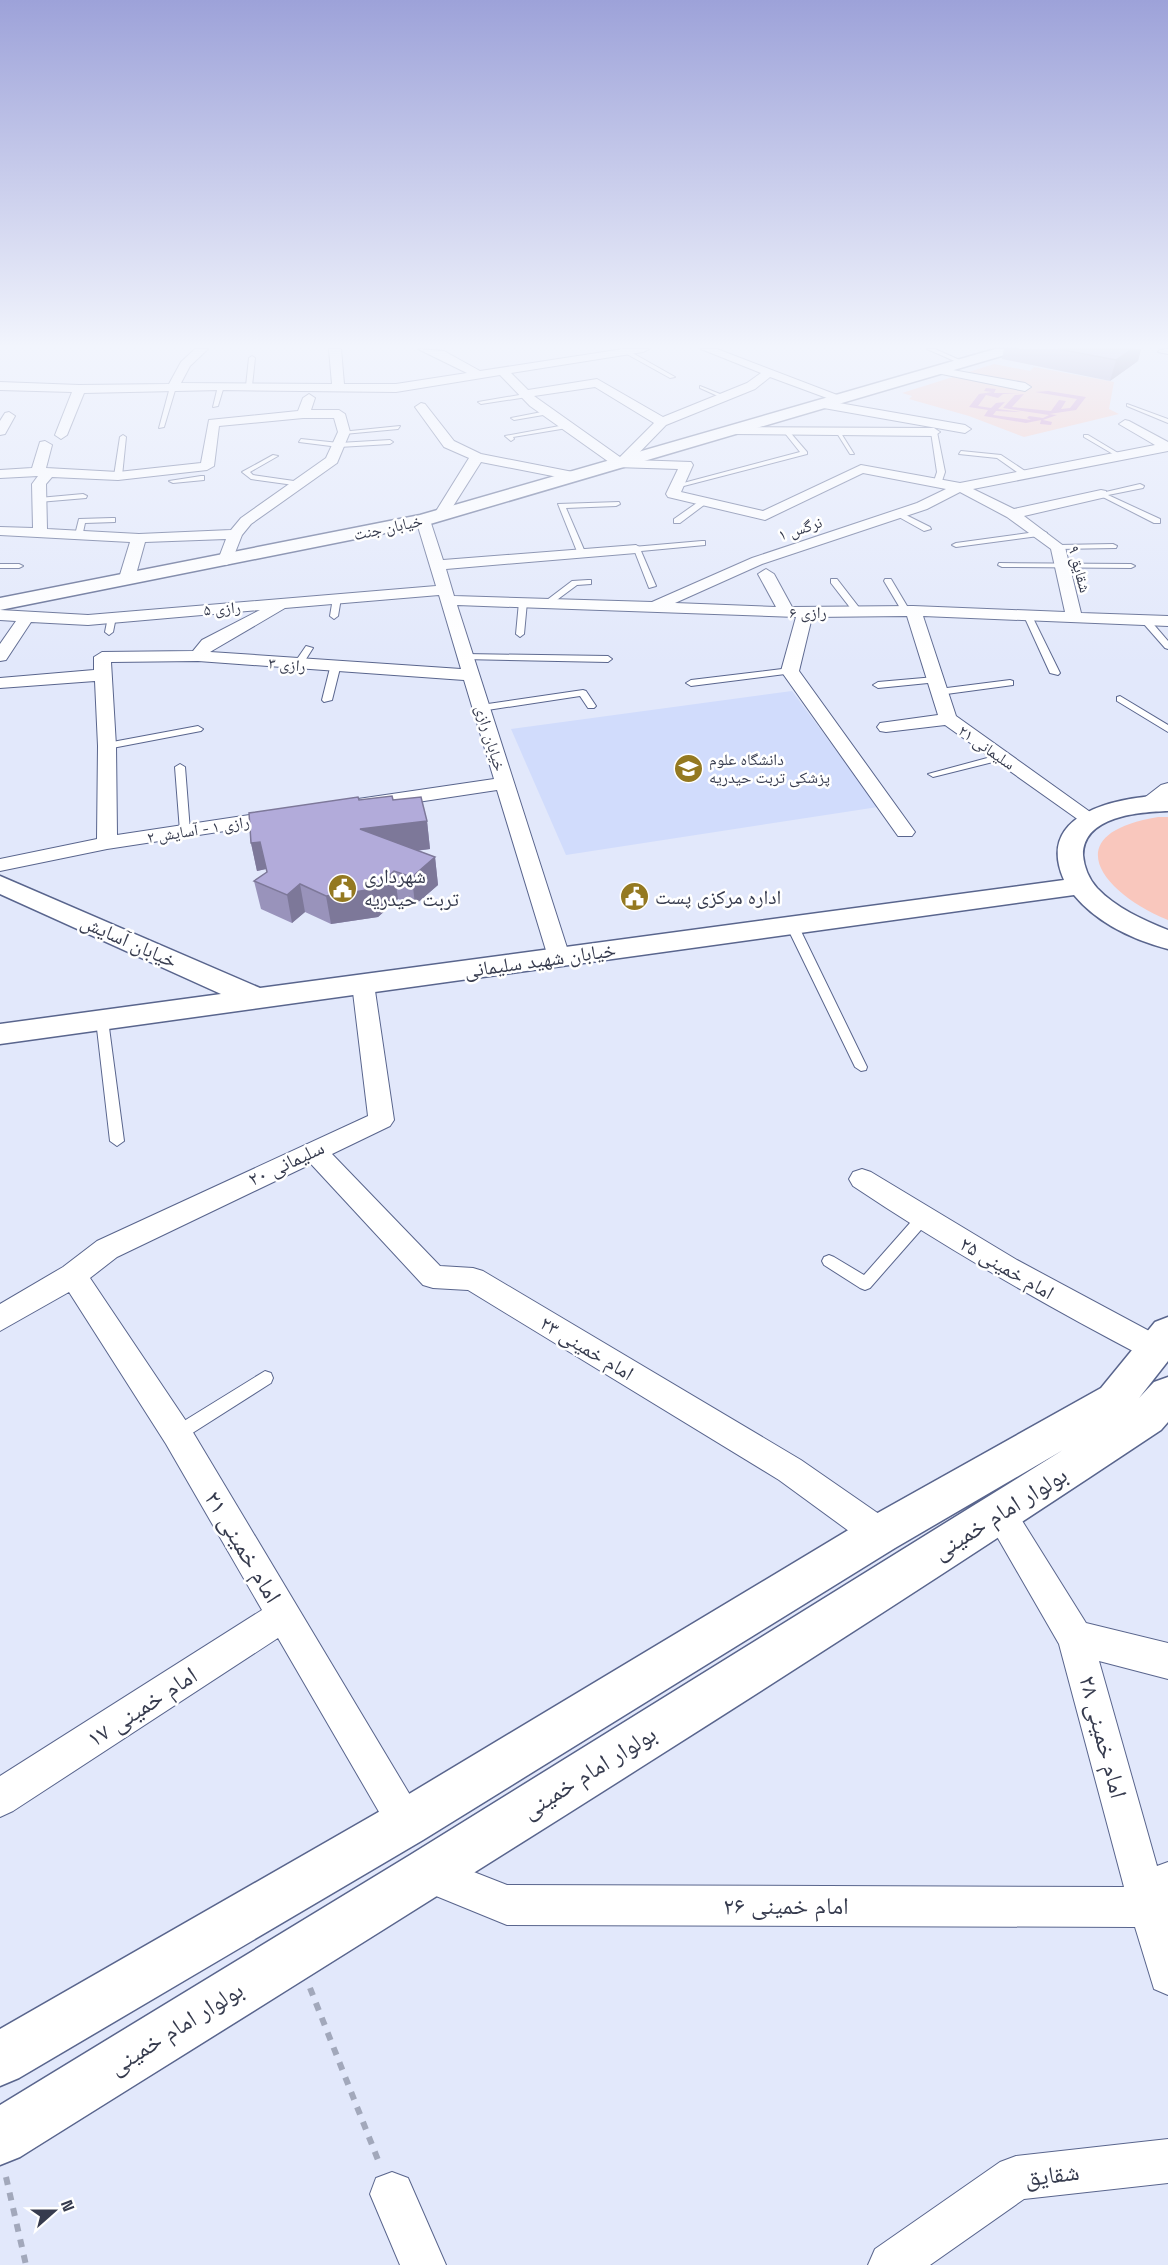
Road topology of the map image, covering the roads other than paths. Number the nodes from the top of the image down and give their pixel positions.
1 (44, 455) edge
2 (121, 455) edge
3 (209, 455) edge
4 (334, 455) edge
5 (470, 455) edge
6 (607, 455) edge
7 (630, 455) edge
8 (653, 455) edge
9 (799, 455) edge
10 (937, 455) edge
11 (983, 455) edge
12 (1127, 455) edge
13 (275, 456) dead end
14 (1120, 456) joint
15 (477, 458) junction
16 (621, 464) junction
17 (43, 472) junction
18 (0, 474) edge
19 (118, 476) junction
20 (172, 476) junction
21 (573, 476) junction
22 (1027, 476) junction
23 (201, 478) dead end
24 (938, 481) junction
25 (298, 484) junction
26 (676, 486) junction
27 (1140, 486) dead end
28 (960, 487) junction
29 (175, 491) dead end
30 (1101, 494) junction
31 (83, 496) dead end
32 (39, 500) junction
33 (704, 502) junction
34 (616, 504) dead end
35 (900, 514) junction
36 (1012, 514) junction
37 (431, 518) junction
38 (112, 520) dead end
39 (677, 521) dead end
40 (1157, 521) dead end
41 (927, 529) dead end
42 (0, 531) edge
43 (40, 533) junction
44 (1043, 533) junction
45 (235, 534) junction
46 (79, 535) junction
47 (140, 538) junction
48 (702, 543) dead end
49 (956, 545) dead end
50 (1113, 546) dead end
51 (1059, 547) junction
52 (636, 549) junction
53 (581, 552) junction
54 (226, 560) junction
55 (1062, 564) junction
56 (437, 565) junction
57 (1002, 565) dead end
58 (0, 566) edge
59 (19, 566) dead end
60 (1131, 566) dead end
61 (766, 574) dead end
62 (127, 578) junction
63 (834, 581) dead end
64 (888, 581) dead end
65 (588, 582) dead end
66 (652, 586) dead end
67 (446, 595) junction
68 (338, 598) junction
69 (286, 603) junction
70 (523, 603) junction
71 (547, 603) junction
72 (0, 604) edge
73 (652, 607) junction
74 (909, 611) junction
75 (786, 612) junction
76 (805, 612) junction
77 (858, 612) junction
78 (0, 615) edge
79 (27, 616) junction
80 (334, 616) dead end
81 (1028, 616) junction
82 (1074, 617) junction
83 (1146, 621) junction
84 (1168, 621) edge
85 (520, 634) dead end
86 (1168, 646) edge
87 (309, 648) dead end
88 (0, 656) edge
89 (198, 656) junction
90 (465, 657) junction
91 (608, 658) dead end
92 (298, 665) junction
93 (102, 666) junction
94 (335, 668) junction
95 (790, 671) junction
96 (1055, 673) dead end
97 (471, 675) junction
98 (0, 683) edge
99 (691, 683) dead end
100 (1010, 683) dead end
101 (878, 685) dead end
102 (937, 686) junction
103 (1120, 699) dead end
104 (327, 700) dead end
105 (591, 706) dead end
106 (481, 708) junction
107 (948, 719) junction
108 (886, 727) dead end
109 (198, 729) dead end
110 (1168, 729) edge
111 (107, 746) junction
112 (1002, 757) junction
113 (180, 768) dead end
114 (933, 774) dead end
115 (505, 783) junction
116 (1162, 798) edge
117 (339, 808) edge
118 (303, 813) edge
119 (1090, 819) junction
120 (185, 831) junction
121 (905, 832) dead end
122 (107, 843) junction
123 (0, 865) edge
124 (0, 884) edge
125 (1081, 886) junction
126 (792, 926) junction
127 (1168, 940) edge
128 (559, 957) junction
129 (363, 984) junction
130 (258, 999) junction
131 (102, 1020) junction
132 (0, 1034) edge
133 (861, 1067) dead end
134 (117, 1141) dead end
135 (313, 1150) junction
136 (862, 1179) dead end
137 (922, 1219) junction
138 (829, 1261) dead end
139 (73, 1275) junction
140 (0, 1319) edge
141 (1162, 1341) edge
142 (266, 1378) dead end
143 (1168, 1394) edge
144 (177, 1434) junction
145 (1000, 1514) junction
146 (890, 1528) junction
147 (927, 1559) junction
148 (284, 1615) junction
149 (1075, 1637) junction
150 (1168, 1661) edge
151 (0, 1798) edge
152 (406, 1823) junction
153 (428, 1873) junction
154 (1154, 1893) edge
155 (1168, 1975) edge
156 (0, 2059) edge
157 (1, 2150) edge
158 (1168, 2161) edge
159 (392, 2194) road end
160 (423, 2265) edge
161 (891, 2265) edge

1 - 17 street
2 - 19 lane
3 - 20 street
4 - 25 street
5 - 15 street
6 - 16 street
7 - 16 street
8 - 16 main road, خیابان جنت
9 - 26 lane
10 - 24 lane
11 - 22 lane
12 - 14 street
13 - 25 lane
14 - 22 street
15 - 21 street
15 - 37 street
16 - 21 main road, خیابان جنت
16 - 26 street
17 - 18 street
17 - 19 street
17 - 32 street
19 - 20 street
20 - 23 lane
20 - 29 lane
21 - 37 main road, خیابان جنت
22 - 28 street
24 - 28 street, شقایق ۹
24 - 33 street, شقایق ۹
25 - 45 street
26 - 33 street, شقایق ۹
27 - 30 lane
28 - 35 street, نرگس ۱
28 - 36 street, شقایق ۹
30 - 36 street
30 - 40 lane
31 - 32 lane
32 - 43 street
33 - 39 lane
34 - 53 lane
35 - 41 lane
35 - 73 street, نرگس ۱
36 - 44 street, شقایق ۹
37 - 54 main road, خیابان جنت
37 - 56 street, خیابان رازی
38 - 46 lane
42 - 43 street
43 - 46 street
44 - 49 lane
44 - 51 street, شقایق ۹
45 - 47 street
45 - 54 street
46 - 47 street
47 - 62 street
48 - 52 lane
50 - 51 lane
51 - 55 street, شقایق ۹
52 - 53 street
52 - 66 lane
53 - 56 street
54 - 62 main road, خیابان جنت
55 - 57 lane
55 - 60 lane
55 - 82 street, شقایق ۹
56 - 67 street, خیابان رازی
58 - 59 lane
61 - 75 street
62 - 72 main road, خیابان جنت
63 - 77 lane
64 - 74 lane
65 - 71 lane
67 - 68 street, رازی ۵
67 - 70 street, رازی ۶
67 - 90 street, خیابان رازی
68 - 69 street, رازی ۵
68 - 80 lane
69 - 79 street, رازی ۵
69 - 89 street
70 - 71 street, رازی ۶
70 - 85 lane
71 - 73 street, رازی ۶
73 - 75 street, رازی ۶
74 - 77 street, رازی ۶
74 - 81 street, رازی ۶
74 - 102 street, سلیمانی ۲۱
75 - 76 street, رازی ۶
76 - 77 street, رازی ۶
76 - 95 street
78 - 79 street, رازی ۵
79 - 88 street
81 - 82 street, رازی ۶
81 - 96 lane
82 - 83 street, رازی ۶
83 - 84 street, رازی ۶
83 - 86 lane
87 - 92 lane
89 - 92 street, رازی ۳
89 - 93 street, رازی ۳
90 - 91 lane
90 - 97 street, خیابان رازی
92 - 94 street, رازی ۳
93 - 98 street, رازی ۳
93 - 111 street
94 - 97 street, رازی ۳
94 - 104 lane
95 - 99 lane
95 - 121 street
97 - 106 street, خیابان رازی
100 - 102 lane
101 - 102 lane
102 - 107 street, سلیمانی ۲۱
103 - 110 lane
105 - 106 lane
106 - 115 street, خیابان رازی
107 - 108 street
107 - 112 street, سلیمانی ۲۱
109 - 111 lane
111 - 122 street
112 - 114 lane
112 - 119 street, سلیمانی ۲۱
113 - 120 lane
115 - 117 street
115 - 128 street, خیابان رازی
116 - 119 main road
118 - 120 street, رازی ۱ - آسایش ۲
119 - 125 main road
120 - 122 street, رازی ۱ - آسایش ۲
122 - 123 street, رازی ۱ - آسایش ۲
124 - 130 main road, خیابان آسایش
125 - 126 main road, خیابان شهید سلیمانی
125 - 127 main road
126 - 128 main road, خیابان شهید سلیمانی
126 - 133 lane
128 - 129 main road, خیابان شهید سلیمانی
129 - 130 main road, خیابان شهید سلیمانی
129 - 135 street, سلیمانی ۲۰
130 - 131 main road, خیابان شهید سلیمانی
131 - 132 main road, خیابان شهید سلیمانی
131 - 134 lane
135 - 139 street, سلیمانی ۲۰
135 - 146 street, امام خمینی ۲۳
136 - 137 street, امام خمینی ۲۵
137 - 138 lane
137 - 141 street, امام خمینی ۲۵
139 - 140 street, سلیمانی ۲۰
139 - 144 street, امام خمینی ۲۱
141 - 146 main road, بولوار امام خمینی
142 - 144 lane
143 - 145 main road, بولوار امام خمینی
144 - 148 street, امام خمینی ۲۱
145 - 147 main road, بولوار امام خمینی
145 - 149 street, امام خمینی ۲۸
146 - 147 main road
146 - 152 main road, بولوار امام خمینی
147 - 153 main road, بولوار امام خمینی
148 - 151 street, امام خمینی ۱۷
148 - 152 street, امام خمینی ۲۱
149 - 150 street
149 - 154 street, امام خمینی ۲۸
152 - 156 main road, بولوار امام خمینی
153 - 154 street, امام خمینی ۲۶
153 - 157 main road, بولوار امام خمینی
154 - 155 street, امام خمینی ۲۸
158 - 161 street, شقایق
159 - 160 street

